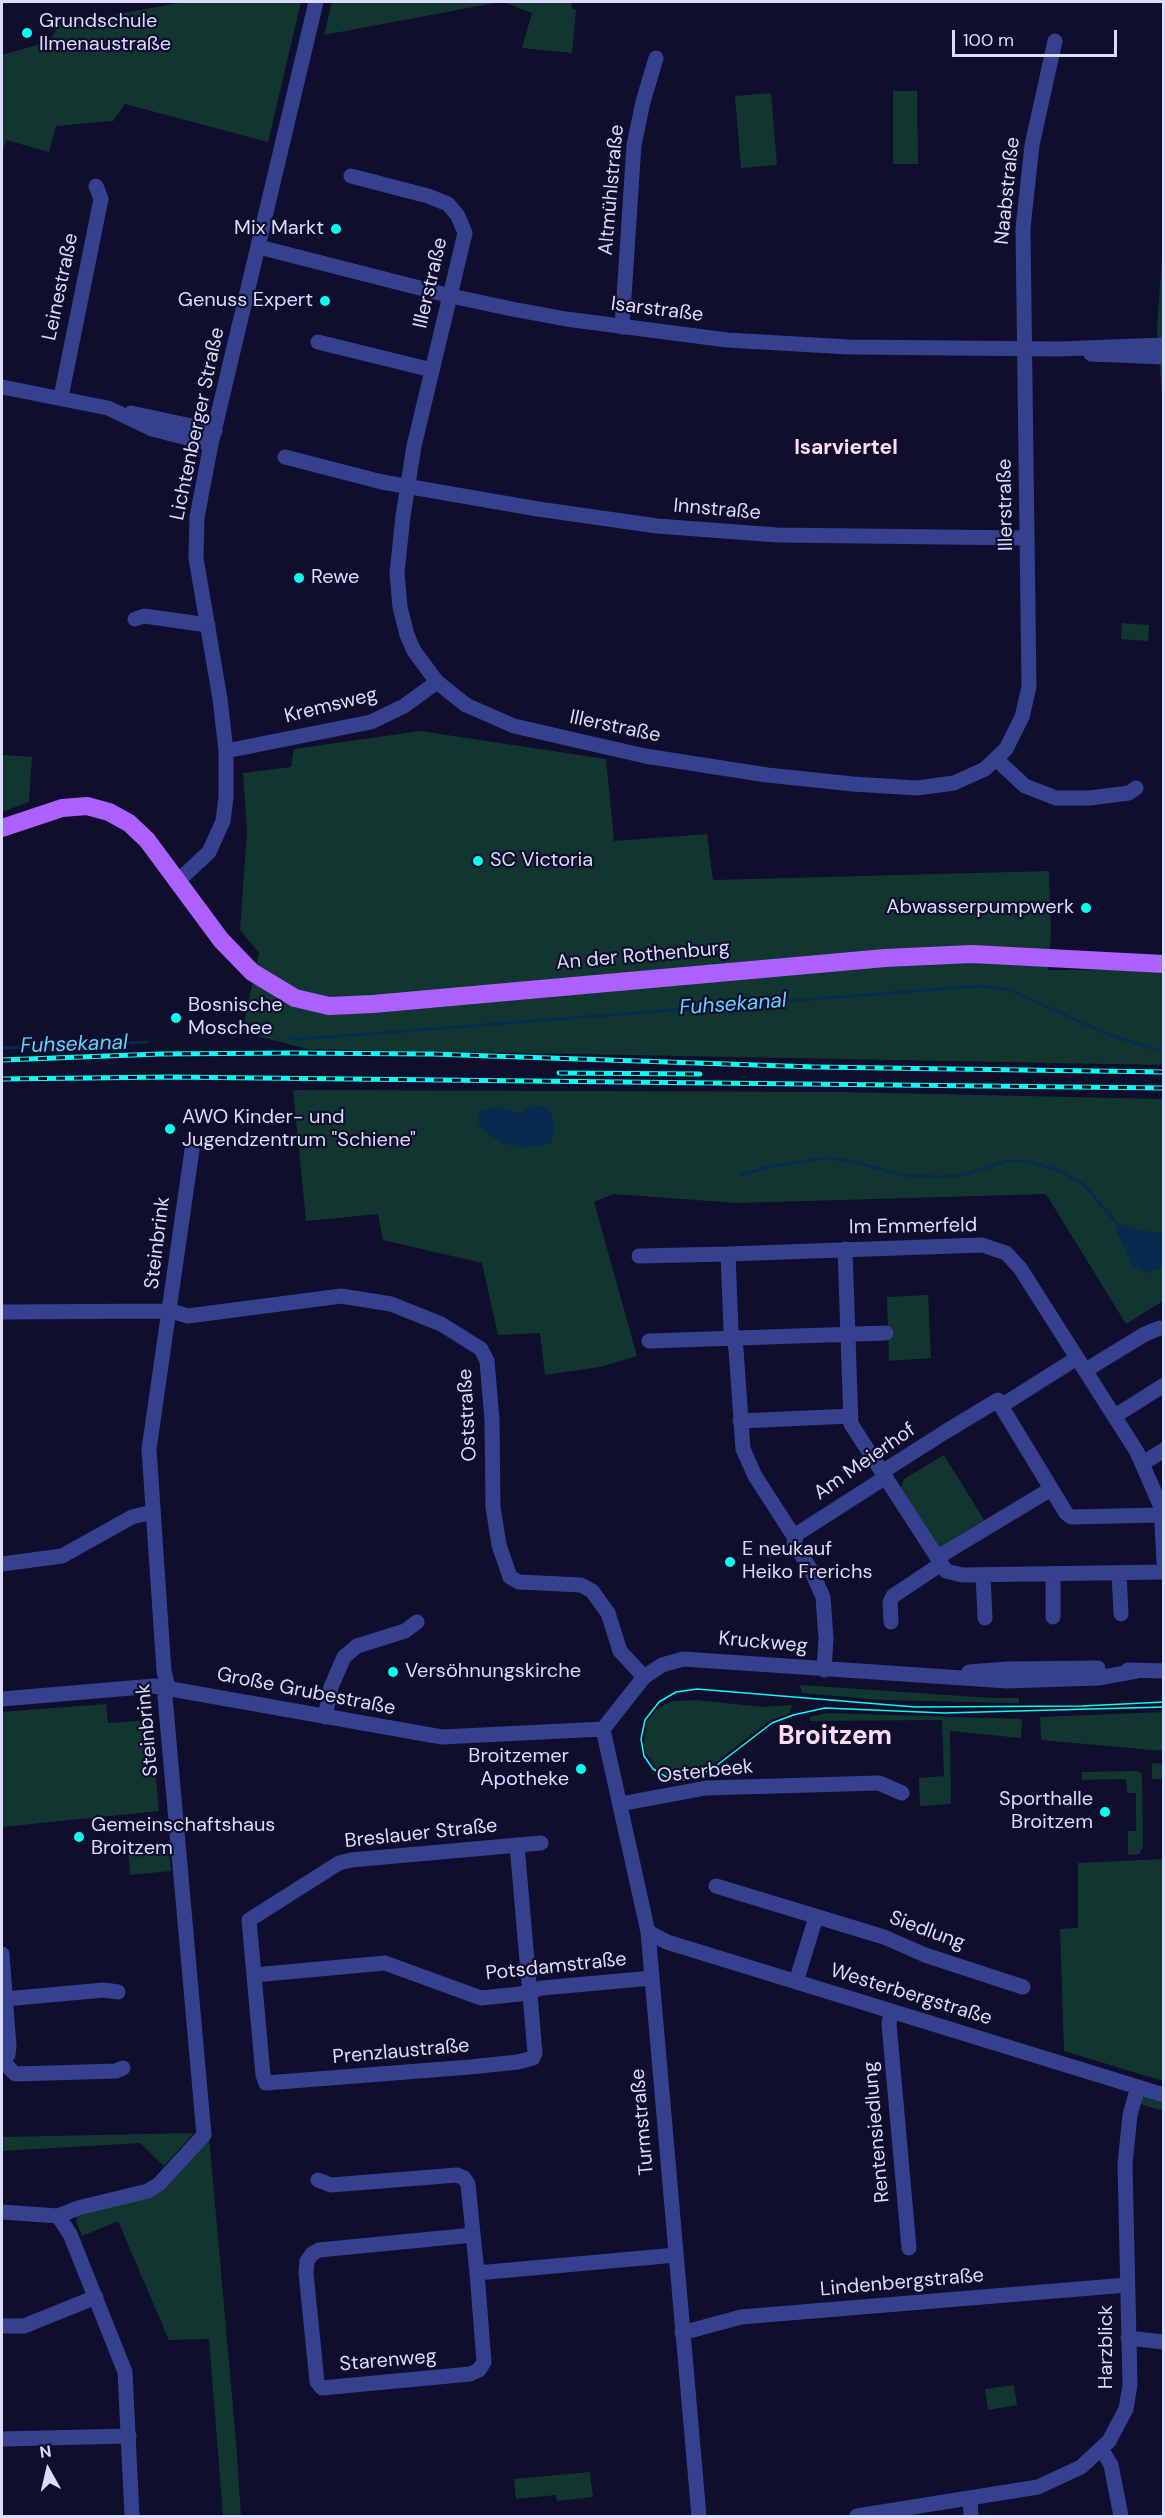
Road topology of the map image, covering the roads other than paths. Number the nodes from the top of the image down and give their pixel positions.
1 (316, 2) edge
2 (1055, 41) dead end
3 (656, 58) dead end
4 (351, 176) dead end
5 (96, 186) dead end
6 (259, 247) junction
7 (451, 296) junction
8 (622, 327) junction
9 (318, 342) dead end
10 (1164, 345) edge
11 (1023, 348) junction
12 (1059, 349) junction
13 (1164, 357) edge
14 (432, 370) junction
15 (2, 387) edge
16 (61, 397) junction
17 (213, 437) junction
18 (285, 457) dead end
19 (407, 486) junction
20 (1027, 538) junction
21 (135, 619) dead end
22 (208, 625) junction
23 (437, 682) junction
24 (226, 751) junction
25 (997, 760) junction
26 (1136, 788) dead end
27 (2, 828) edge
28 (178, 881) junction
29 (1164, 964) edge
30 (192, 1150) dead end
31 (845, 1250) junction
32 (728, 1254) junction
33 (639, 1256) dead end
34 (171, 1311) junction
35 (2, 1312) edge
36 (1160, 1328) dead end
37 (886, 1333) dead end
38 (848, 1334) junction
39 (734, 1339) junction
40 (648, 1341) dead end
41 (1081, 1364) junction
42 (1164, 1385) edge
43 (1001, 1406) junction
44 (851, 1416) junction
45 (1115, 1416) junction
46 (741, 1421) junction
47 (1164, 1450) edge
48 (1143, 1463) junction
49 (886, 1477) junction
50 (1051, 1489) junction
51 (1161, 1498) edge
52 (152, 1512) junction
53 (1161, 1515) junction
54 (795, 1538) junction
55 (1163, 1538) edge
56 (939, 1561) junction
57 (1164, 1562) edge
58 (2, 1564) edge
59 (1164, 1572) edge
60 (1119, 1573) junction
61 (1053, 1574) junction
62 (983, 1575) junction
63 (1121, 1614) dead end
64 (1053, 1617) dead end
65 (985, 1618) dead end
66 (417, 1622) dead end
67 (891, 1622) dead end
68 (824, 1670) junction
69 (1164, 1671) edge
70 (644, 1677) junction
71 (168, 1687) junction
72 (2, 1699) edge
73 (324, 1717) junction
74 (603, 1729) junction
75 (902, 1793) dead end
76 (620, 1804) junction
77 (542, 1843) dead end
78 (517, 1845) junction
79 (716, 1886) dead end
80 (816, 1917) junction
81 (648, 1932) junction
82 (2, 1954) edge
83 (254, 1974) junction
84 (651, 1978) junction
85 (796, 1982) junction
86 (1023, 1987) dead end
87 (530, 1991) junction
88 (118, 1992) dead end
89 (5, 1999) junction
90 (891, 2011) junction
91 (2, 2060) edge
92 (123, 2068) dead end
93 (1138, 2087) junction
94 (1164, 2095) edge
95 (318, 2180) dead end
96 (2, 2212) edge
97 (58, 2216) junction
98 (473, 2235) junction
99 (909, 2248) dead end
100 (676, 2255) junction
101 (477, 2273) junction
102 (1127, 2285) junction
103 (96, 2297) junction
104 (2, 2326) edge
105 (682, 2333) junction
106 (1128, 2338) junction
107 (1164, 2343) edge
108 (129, 2436) junction
109 (2, 2439) edge
110 (1102, 2450) junction
111 (970, 2499) junction
112 (132, 2517) edge
113 (699, 2517) edge
114 (857, 2517) edge
115 (971, 2517) edge
116 (1120, 2517) edge

1 - 6 street, Lichtenberger Straße
2 - 11 street, Naabstraße
3 - 8 street, Altmühlstraße
4 - 7 street, Illerstraße
5 - 16 street, Leinestraße
6 - 7 street, Isarstraße
6 - 17 street, Lichtenberger Straße
7 - 8 street, Isarstraße
7 - 14 street, Illerstraße
8 - 11 street, Isarstraße
9 - 14 street
10 - 12 street, Isarstraße
11 - 12 street, Isarstraße
11 - 20 street, Illerstraße
12 - 13 street, Isarstraße
14 - 19 street, Illerstraße
15 - 16 street
16 - 17 street
17 - 22 street, Lichtenberger Straße
18 - 19 street
19 - 20 street, Innstraße
19 - 23 street, Illerstraße
20 - 25 street, Illerstraße
21 - 22 street
22 - 24 street, Lichtenberger Straße
23 - 24 street, Kremsweg
23 - 25 street, Illerstraße
24 - 28 street, Lichtenberger Straße
25 - 26 street
27 - 28 main road, An der Rothenburg
28 - 29 main road, An der Rothenburg
30 - 34 street, Steinbrink
31 - 32 street, Im Emmerfeld
31 - 38 street
31 - 41 street, Im Emmerfeld
32 - 33 street, Im Emmerfeld
32 - 39 street
34 - 35 street
34 - 52 street, Steinbrink
34 - 70 street, Oststraße
36 - 41 street, Am Meierhof
37 - 38 street
38 - 39 street
38 - 44 street
39 - 40 street
39 - 46 street
41 - 43 street, Am Meierhof
41 - 45 street, Im Emmerfeld
42 - 45 street
43 - 49 street, Am Meierhof
43 - 50 street
44 - 46 street
44 - 49 street
45 - 48 street, Im Emmerfeld
46 - 54 street
47 - 48 street
48 - 51 street, Im Emmerfeld
49 - 54 street, Am Meierhof
49 - 56 street
50 - 53 street
50 - 56 street
51 - 53 street, Im Emmerfeld
52 - 58 street
52 - 71 street, Steinbrink
53 - 55 street, Im Emmerfeld
54 - 68 street
55 - 57 street, Im Emmerfeld
56 - 62 street
56 - 67 street
59 - 60 street
60 - 61 street
60 - 63 street
61 - 62 street
61 - 64 street
62 - 65 street
66 - 73 street
68 - 69 street, Kruckweg
68 - 70 street, Kruckweg
70 - 74 street, Kruckweg
71 - 72 street, Große Grubestraße
71 - 73 street, Große Grubestraße
71 - 97 street, Steinbrink
73 - 74 street, Große Grubestraße
74 - 76 street, Turmstraße
75 - 76 street, Osterbeek
76 - 81 street, Turmstraße
77 - 78 street, Breslauer Straße
78 - 83 street, Breslauer Straße
78 - 87 street
79 - 80 street, Siedlung
80 - 85 street
80 - 86 street, Siedlung
81 - 84 street, Turmstraße
81 - 85 street, Westerbergstraße
82 - 89 street
83 - 87 street, Potsdamstraße
83 - 87 street, Prenzlaustraße
84 - 87 street, Potsdamstraße
84 - 100 street, Turmstraße
85 - 90 street, Westerbergstraße
88 - 89 street
89 - 91 street
90 - 93 street, Westerbergstraße
90 - 99 street, Rentensiedlung
91 - 92 street
93 - 94 street, Westerbergstraße
93 - 102 street, Harzblick
95 - 98 street, Starenweg
96 - 97 street
97 - 103 street
98 - 101 street, Starenweg
98 - 101 street, Starenweg
100 - 101 street
100 - 105 street, Turmstraße
102 - 105 street, Lindenbergstraße
102 - 106 street, Harzblick
103 - 104 street
103 - 108 street
105 - 113 street, Turmstraße
106 - 107 street
106 - 110 street, Harzblick
108 - 109 street
108 - 112 street
110 - 111 street, Harzblick
110 - 116 street
111 - 114 street, Harzblick
111 - 115 street

